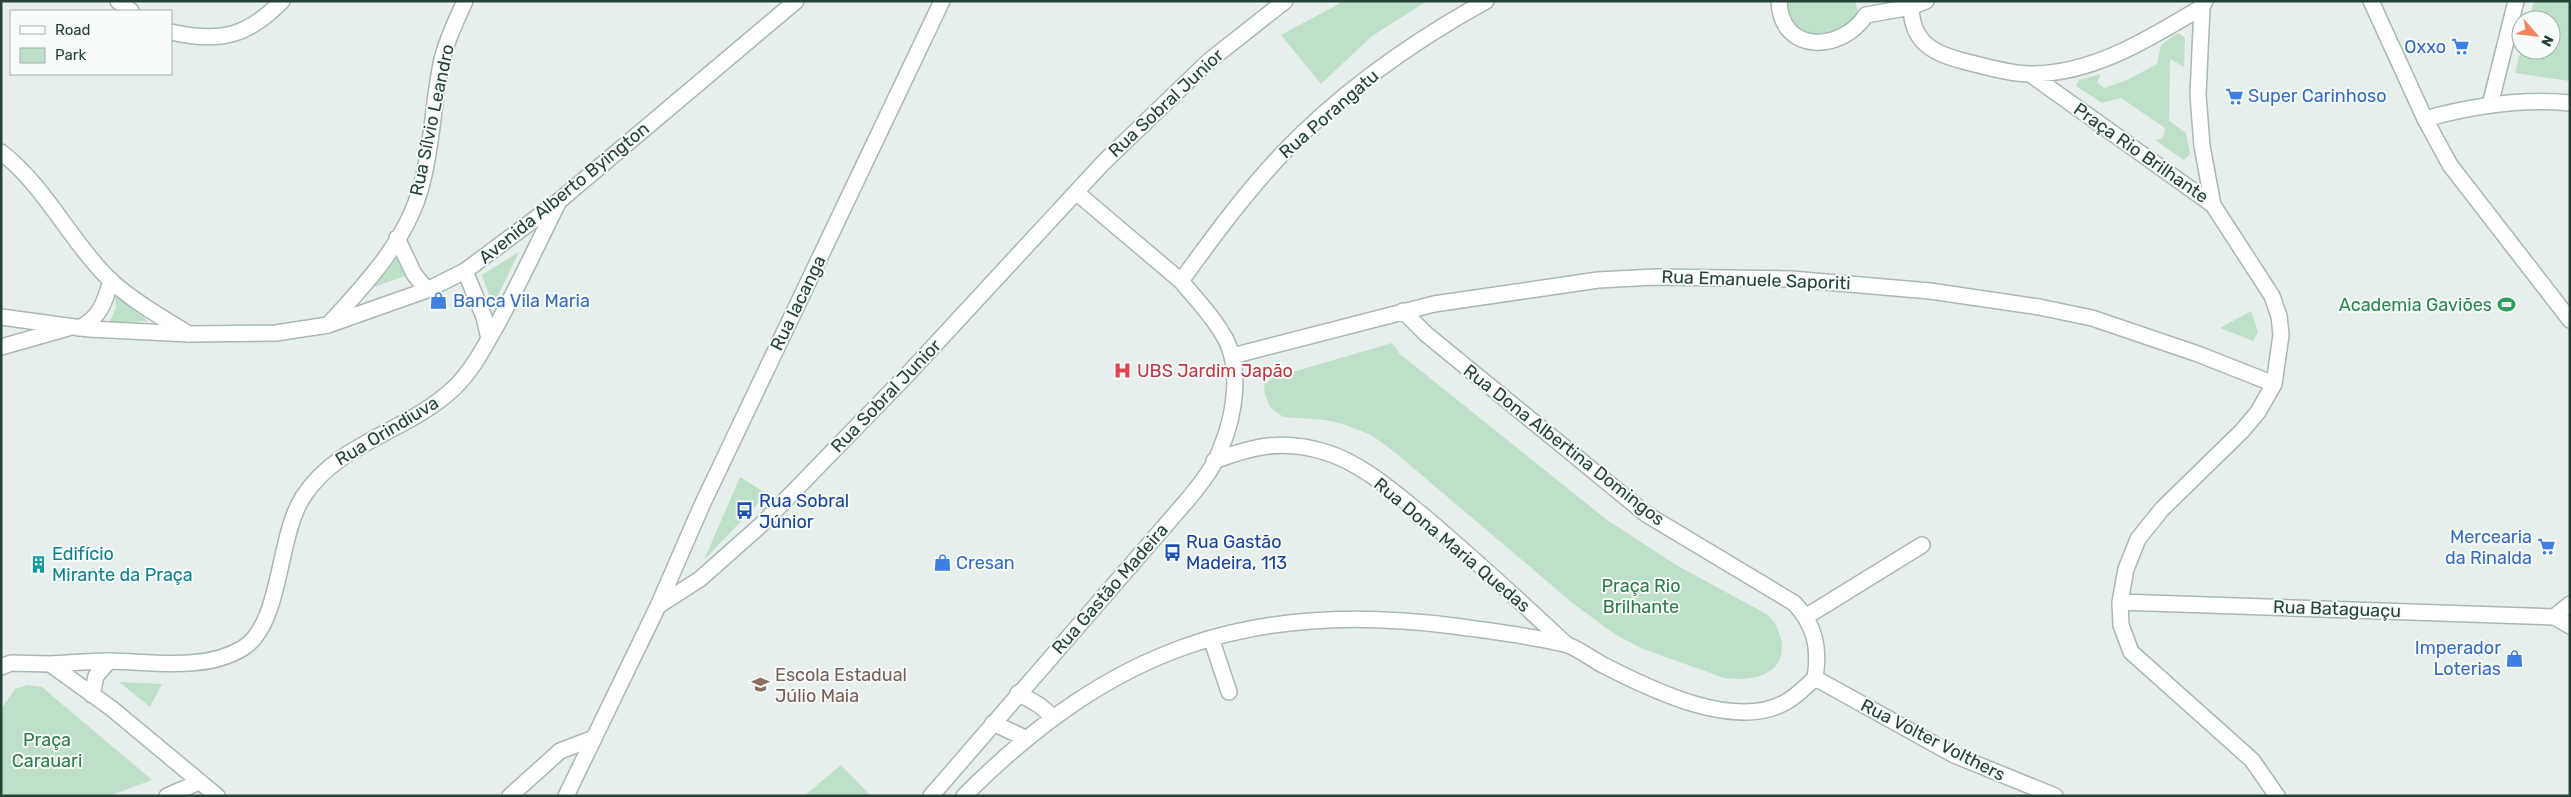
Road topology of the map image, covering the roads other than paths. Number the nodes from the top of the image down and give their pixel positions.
1 (118, 1) edge
2 (282, 1) edge
3 (465, 1) edge
4 (796, 1) edge
5 (942, 1) edge
6 (1285, 1) edge
7 (1486, 1) edge
8 (1779, 1) edge
9 (1926, 1) edge
10 (2371, 1) edge
11 (2516, 1) edge
12 (2204, 4) edge
13 (1910, 7) junction
14 (1864, 8) edge
15 (130, 10) edge
16 (172, 32) edge
17 (2030, 74) junction
18 (2570, 103) edge
19 (2490, 105) junction
20 (2425, 119) junction
21 (1, 152) edge
22 (1077, 193) junction
23 (559, 201) junction
24 (2213, 205) junction
25 (397, 238) junction
26 (466, 271) junction
27 (111, 280) junction
28 (1181, 281) junction
29 (427, 290) junction
30 (1403, 311) junction
31 (1, 317) edge
32 (2570, 320) edge
33 (328, 325) junction
34 (73, 328) junction
35 (189, 334) junction
36 (489, 339) junction
37 (1, 347) edge
38 (1232, 356) junction
39 (2274, 384) junction
40 (1214, 462) junction
41 (1922, 545) dead end
42 (2120, 602) junction
43 (2570, 604) edge
44 (658, 606) junction
45 (1807, 616) junction
46 (2554, 617) junction
47 (2570, 626) edge
48 (1211, 638) junction
49 (1567, 644) junction
50 (110, 661) junction
51 (50, 664) junction
52 (1, 667) edge
53 (1815, 678) junction
54 (1229, 692) dead end
55 (1018, 694) junction
56 (92, 695) junction
57 (1053, 717) junction
58 (993, 722) junction
59 (594, 738) junction
60 (1025, 738) junction
61 (200, 782) junction
62 (965, 795) edge
63 (167, 796) edge
64 (217, 796) edge
65 (510, 796) edge
66 (566, 796) edge
67 (931, 796) edge
68 (2055, 796) edge
69 (2277, 796) edge

1 - 15 street
2 - 16 street
3 - 25 street, Rua Sílvio Leandro
4 - 23 street, Avenida Alberto Byington
5 - 44 street, Rua Iacanga
6 - 22 street, Rua Sobral Junior
7 - 28 street, Rua Porangatu
8 - 14 street
9 - 13 street
10 - 20 street
11 - 19 street
12 - 17 street, Praça Rio Brilhante
12 - 24 street, Praça Rio Brilhante
13 - 14 street
13 - 17 street, Praça Rio Brilhante
17 - 24 street, Praça Rio Brilhante
18 - 19 street
19 - 20 street
20 - 32 street
21 - 27 street
22 - 28 street, Rua Gastão Madeira
22 - 44 street, Rua Sobral Junior
23 - 26 street, Avenida Alberto Byington
23 - 36 street, Rua Orindiuva
24 - 39 street
25 - 29 street
25 - 33 street, Rua Sílvio Leandro
26 - 29 street, Avenida Alberto Byington
26 - 36 street
27 - 34 street
27 - 35 street
28 - 38 street, Rua Gastão Madeira
29 - 33 street, Avenida Alberto Byington
30 - 38 street, Rua Emanuele Saporiti
30 - 39 street, Rua Emanuele Saporiti
30 - 45 street, Rua Dona Albertina Domingos
31 - 34 street, Avenida Alberto Byington
33 - 35 street, Avenida Alberto Byington
34 - 35 street, Avenida Alberto Byington
34 - 37 street
36 - 50 street, Rua Orindiuva
38 - 40 street, Rua Gastão Madeira
39 - 42 street
40 - 49 street, Rua Dona Maria Quedas
40 - 55 street, Rua Gastão Madeira
41 - 45 street
42 - 46 street, Rua Bataguaçu
42 - 69 street
43 - 46 street
44 - 59 street
45 - 53 street, Rua Dona Albertina Domingos
46 - 47 street
48 - 49 street
48 - 54 street
48 - 57 street
49 - 53 street
50 - 51 street, Rua Orindiuva
50 - 56 street
51 - 52 street
51 - 56 street
53 - 68 street, Rua Volter Volthers
55 - 57 street
55 - 58 street, Rua Gastão Madeira
56 - 61 street
57 - 60 street
58 - 60 street
58 - 67 street, Rua Gastão Madeira
59 - 65 street
59 - 66 street
60 - 62 street
61 - 63 street
61 - 64 street

